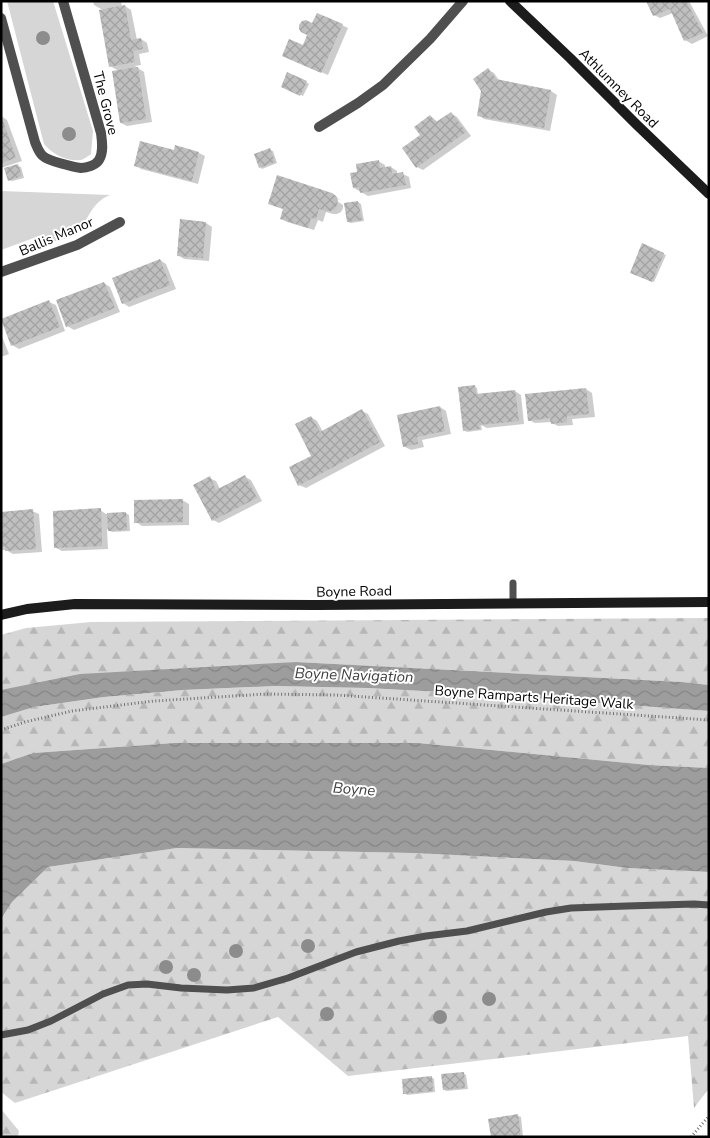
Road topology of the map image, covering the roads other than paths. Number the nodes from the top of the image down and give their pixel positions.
1 (63, 1) edge
2 (463, 1) edge
3 (510, 1) edge
4 (1, 18) edge
5 (319, 127) dead end
6 (709, 194) edge
7 (120, 222) dead end
8 (1, 272) edge
9 (513, 583) dead end
10 (709, 602) edge
11 (513, 603) junction
12 (1, 615) edge
13 (709, 905) edge
14 (1, 1035) edge

1 - 4 street, The Grove
2 - 5 street
3 - 6 street, Athlumney Road
7 - 8 street, Ballis Manor
9 - 11 lane
10 - 11 street, Boyne Road
11 - 12 street, Boyne Road
13 - 14 lane

